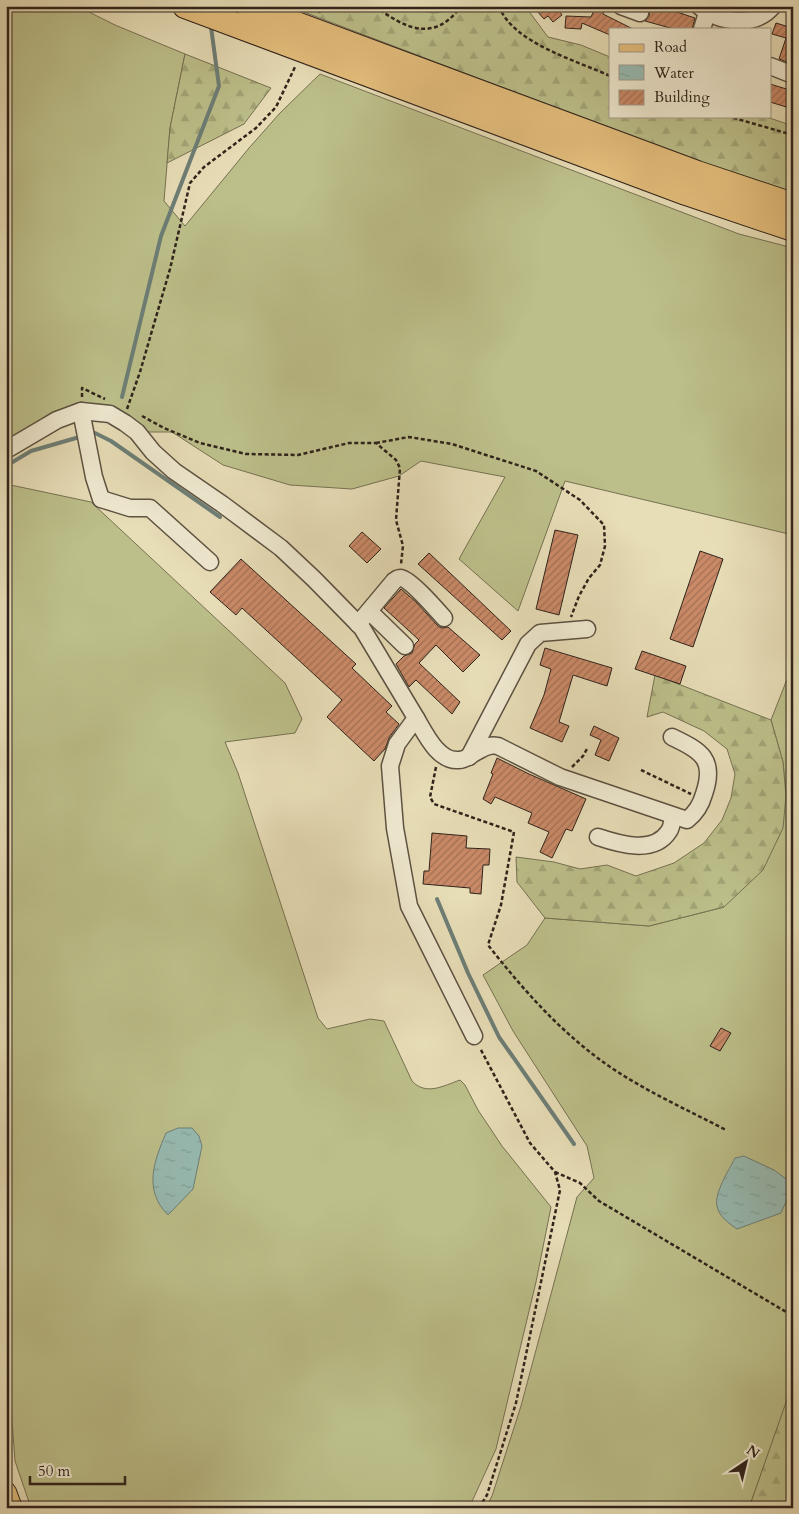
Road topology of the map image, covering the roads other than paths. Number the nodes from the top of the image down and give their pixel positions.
1 (185, 6) edge
2 (248, 6) edge
3 (621, 6) edge
4 (771, 7) edge
5 (703, 10) edge
6 (640, 13) dead end
7 (752, 24) edge
8 (702, 28) edge
9 (772, 67) edge
10 (793, 75) edge
11 (793, 206) edge
12 (793, 228) edge
13 (81, 411) junction
14 (6, 450) edge
15 (210, 562) dead end
16 (364, 618) junction
17 (444, 618) dead end
18 (588, 629) dead end
19 (405, 646) dead end
20 (416, 718) junction
21 (672, 737) dead end
22 (469, 757) junction
23 (673, 816) junction
24 (598, 837) dead end
25 (474, 1036) road end
26 (6, 1492) edge
27 (12, 1508) edge

1 - 12 highway
2 - 11 highway
3 - 6 street
4 - 7 street
5 - 7 street
5 - 8 street
9 - 10 street
13 - 14 street
13 - 15 street
13 - 16 street
16 - 17 street
16 - 19 street
16 - 20 street
18 - 22 street
20 - 22 street
20 - 25 street
21 - 23 street
22 - 23 street
23 - 24 street
26 - 27 main road

